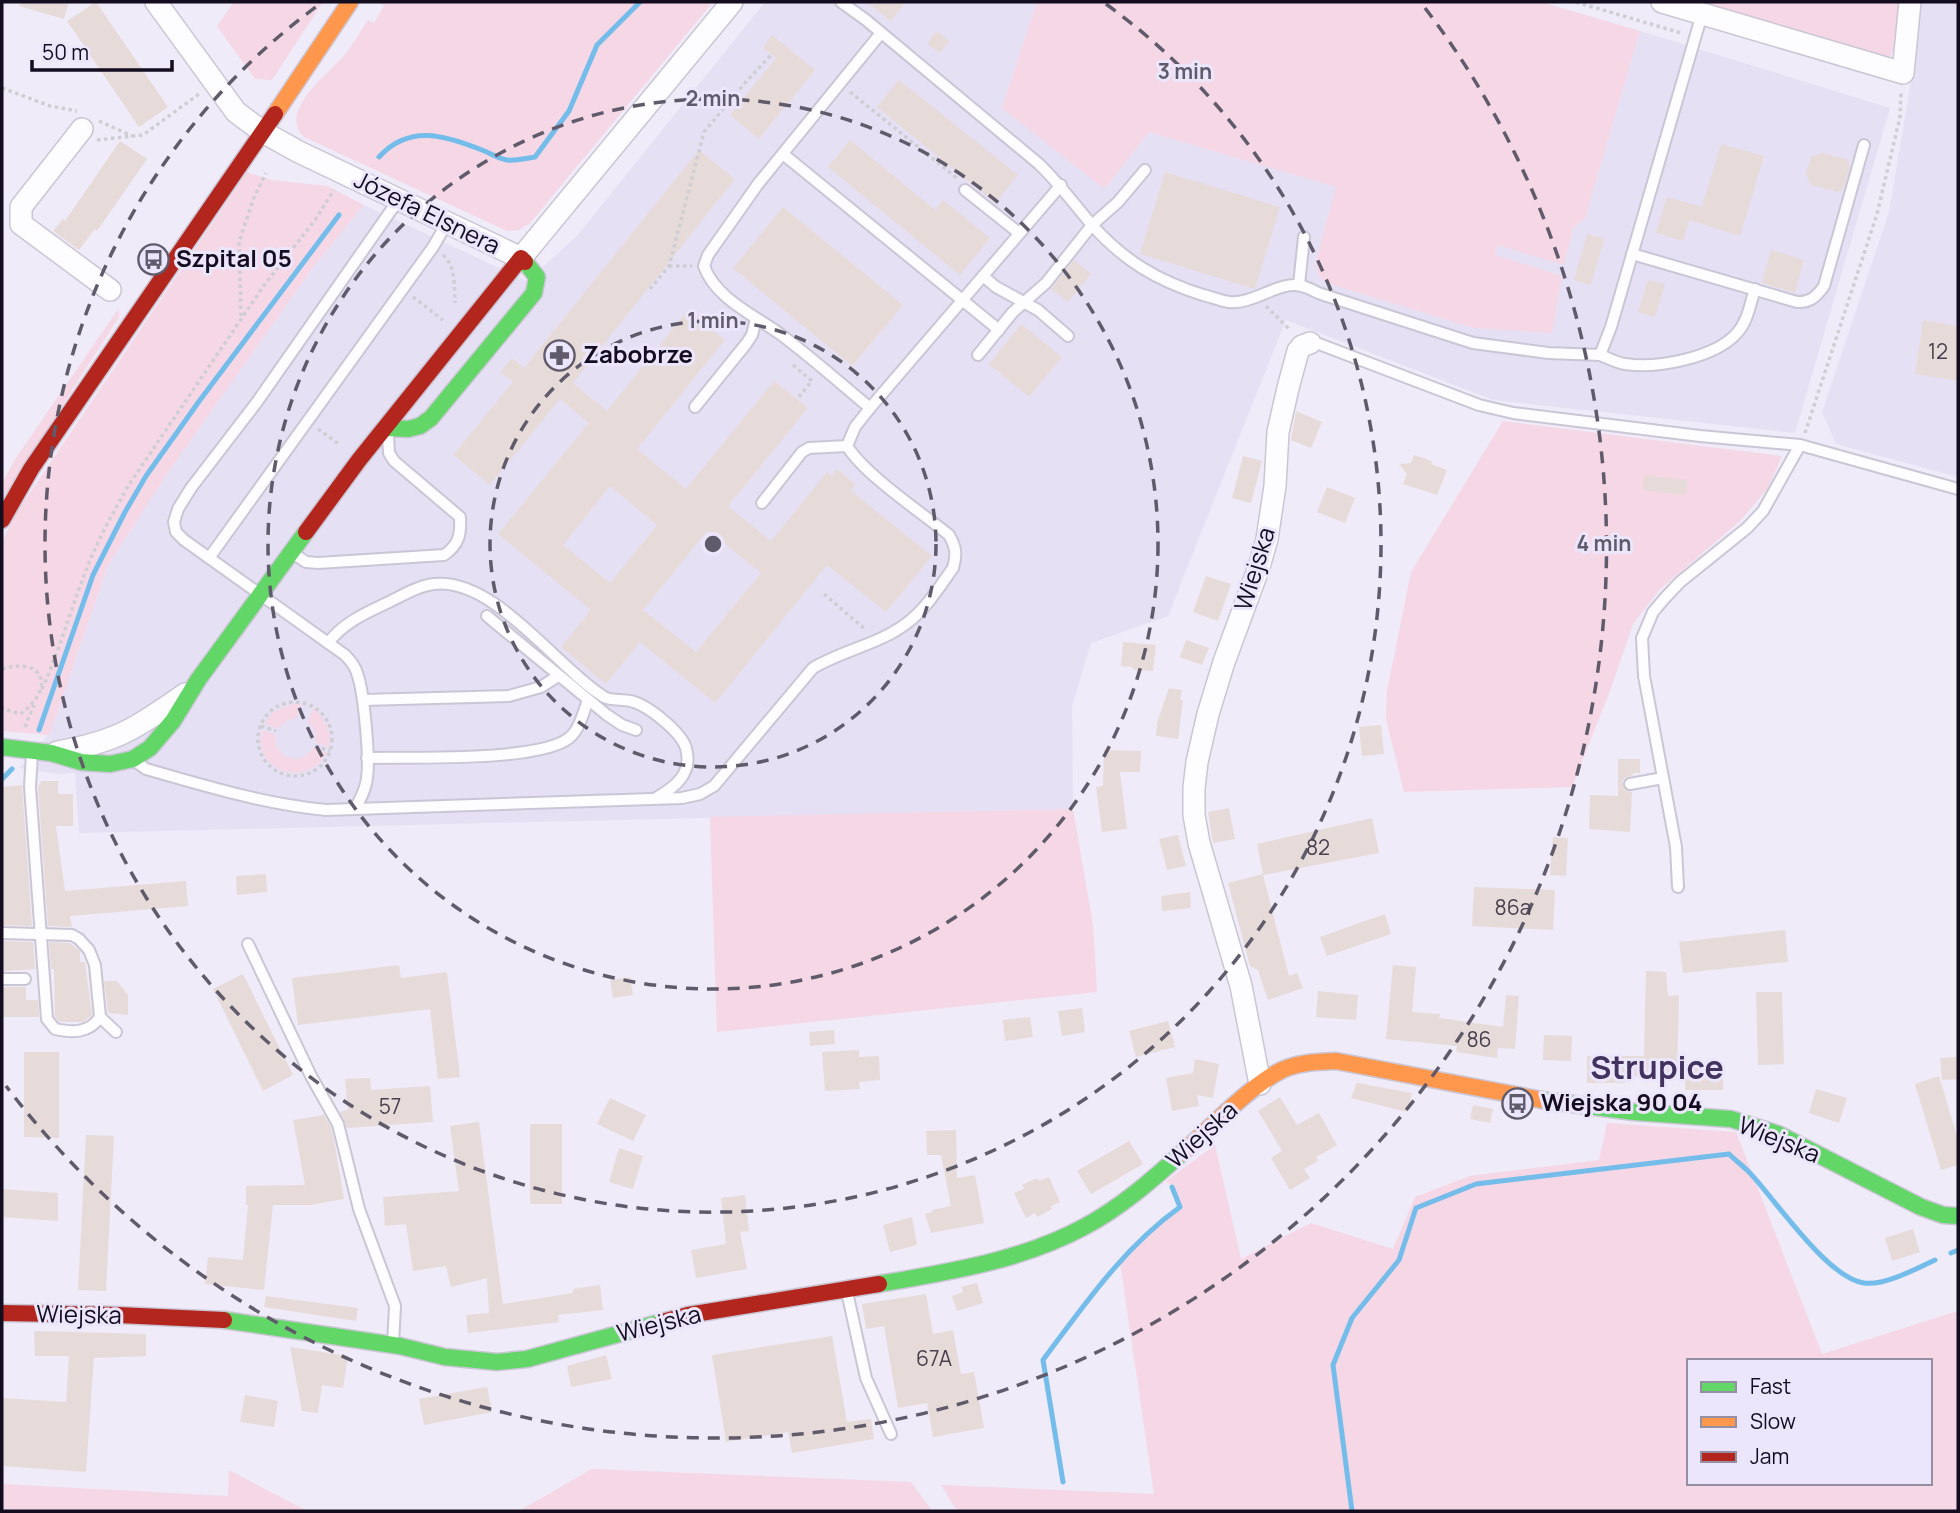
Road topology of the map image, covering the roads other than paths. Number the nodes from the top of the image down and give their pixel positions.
1 (156, 2) edge
2 (350, 2) edge
3 (732, 2) edge
4 (1662, 2) edge
5 (1910, 2) edge
6 (848, 4) edge
7 (1702, 13) junction
8 (881, 33) junction
9 (89, 125) road end
10 (263, 132) junction
11 (1864, 145) dead end
12 (783, 154) junction
13 (1145, 170) dead end
14 (1061, 185) junction
15 (965, 190) road end
16 (399, 199) junction
17 (447, 223) junction
18 (1092, 225) junction
19 (1020, 233) junction
20 (1304, 237) dead end
21 (1632, 254) junction
22 (521, 258) junction
23 (984, 276) junction
24 (1299, 285) junction
25 (1755, 289) junction
26 (110, 290) dead end
27 (961, 300) junction
28 (1025, 301) junction
29 (756, 319) junction
30 (999, 330) junction
31 (1068, 336) dead end
32 (1306, 344) joint
33 (978, 355) dead end
34 (1600, 355) junction
35 (695, 407) dead end
36 (870, 408) junction
37 (387, 428) junction
38 (1801, 445) junction
39 (847, 446) junction
40 (1958, 489) edge
41 (762, 503) dead end
42 (2, 520) edge
43 (292, 553) junction
44 (209, 558) junction
45 (260, 595) junction
46 (487, 616) dead end
47 (328, 643) junction
48 (558, 676) junction
49 (192, 689) junction
50 (363, 700) junction
51 (588, 700) junction
52 (636, 730) dead end
53 (2, 747) edge
54 (41, 752) junction
55 (367, 758) junction
56 (132, 759) junction
57 (1663, 778) junction
58 (1630, 784) dead end
59 (653, 799) junction
60 (355, 809) junction
61 (1678, 887) dead end
62 (2, 933) edge
63 (41, 934) junction
64 (248, 944) dead end
65 (2, 979) edge
66 (25, 979) dead end
67 (100, 1017) junction
68 (116, 1032) dead end
69 (1259, 1084) junction
70 (1958, 1216) edge
71 (847, 1289) junction
72 (2, 1313) edge
73 (393, 1344) junction
74 (891, 1434) dead end

1 - 10 street, Józefa Elsnera
2 - 10 street
3 - 22 street, Józefa Elsnera
4 - 7 street
5 - 7 street
6 - 8 lane
7 - 21 lane
8 - 12 lane
8 - 14 lane
9 - 26 street
10 - 16 street, Józefa Elsnera
10 - 42 street
11 - 25 lane
12 - 27 lane
12 - 29 lane
13 - 18 lane
14 - 18 lane
14 - 19 lane
15 - 19 lane
16 - 17 street, Józefa Elsnera
16 - 44 lane
17 - 22 street, Józefa Elsnera
17 - 44 lane
18 - 24 lane
18 - 28 lane
19 - 23 lane
20 - 24 lane
21 - 25 lane
21 - 34 lane
22 - 37 street
22 - 37 street
23 - 27 lane
23 - 28 lane
24 - 34 lane
25 - 34 lane
27 - 30 lane
27 - 36 lane
28 - 30 lane
28 - 31 lane
29 - 35 lane
29 - 36 lane
30 - 33 lane
32 - 38 lane
32 - 69 street, Wiejska
36 - 39 lane
37 - 43 street
37 - 43 lane
38 - 40 lane
38 - 57 lane
39 - 41 lane
39 - 59 lane
43 - 45 street
44 - 45 lane
45 - 47 lane
45 - 49 street
46 - 48 lane
47 - 50 lane
47 - 59 lane
48 - 50 lane
48 - 51 lane
49 - 54 street
49 - 56 street
50 - 55 lane
51 - 52 lane
51 - 55 lane
53 - 54 street
54 - 56 street
54 - 63 lane
55 - 60 lane
56 - 60 lane
57 - 58 lane
57 - 61 lane
59 - 60 lane
62 - 63 lane
63 - 67 lane
63 - 67 lane
64 - 73 lane
65 - 66 lane
67 - 68 lane
69 - 70 street, Wiejska
69 - 71 street, Wiejska
71 - 73 street, Wiejska
71 - 74 lane
72 - 73 street, Wiejska

